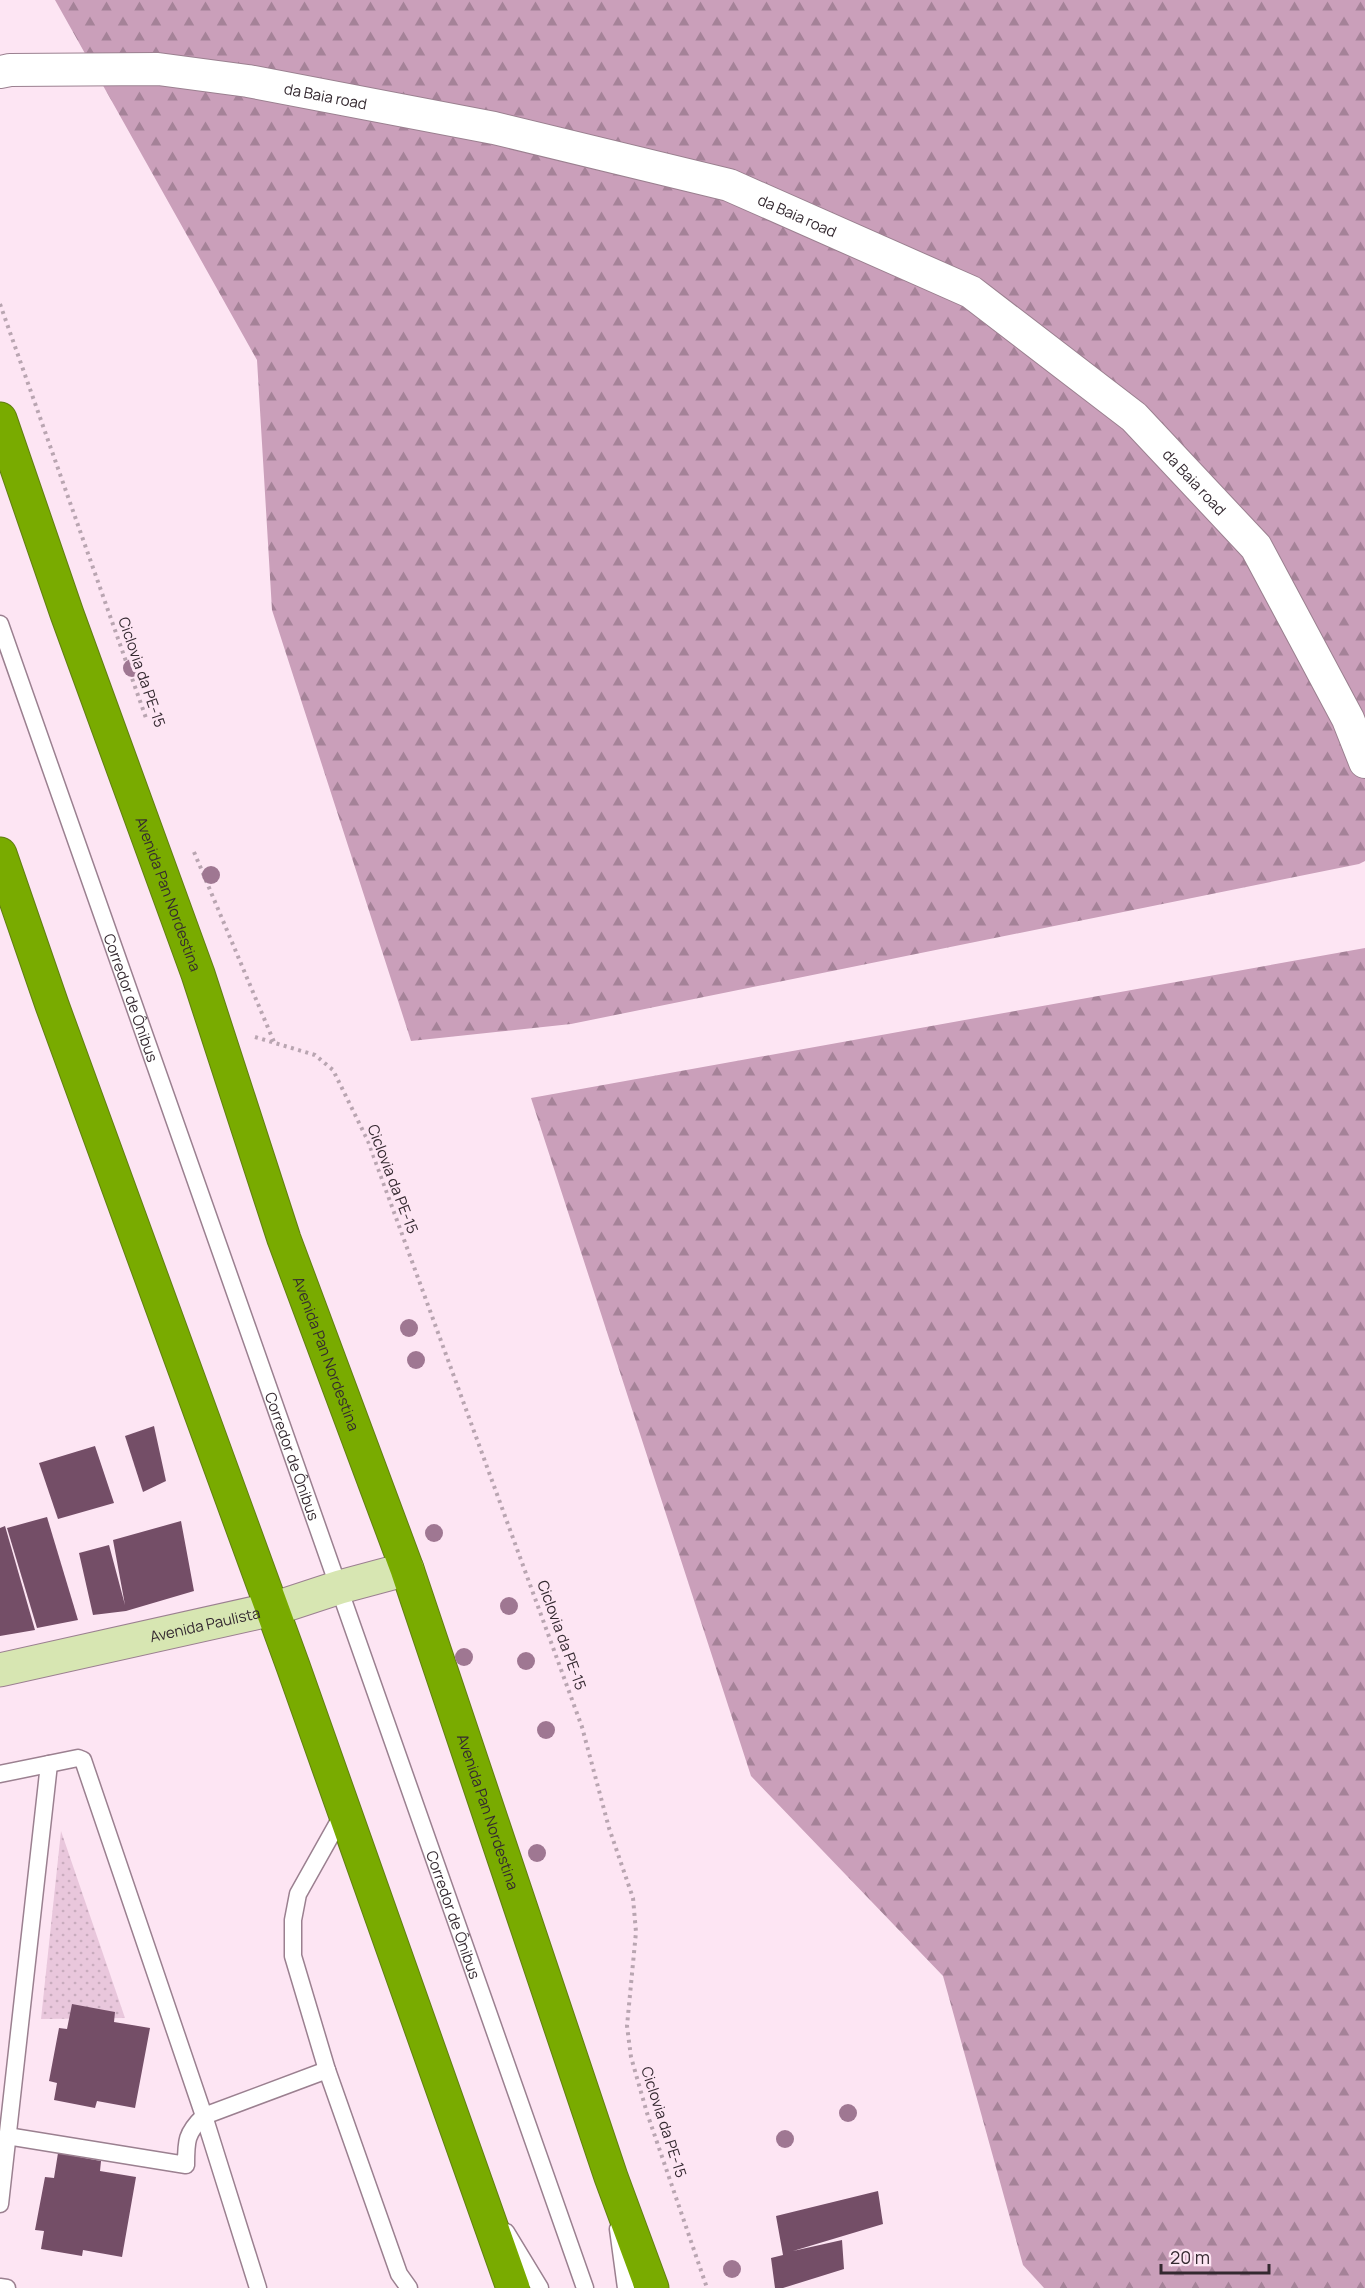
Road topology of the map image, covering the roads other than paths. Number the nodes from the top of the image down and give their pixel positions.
1 (0, 72) edge
2 (0, 420) edge
3 (0, 624) edge
4 (1365, 762) edge
5 (0, 854) edge
6 (407, 1569) junction
7 (340, 1587) junction
8 (273, 1610) junction
9 (0, 1670) edge
10 (49, 1764) junction
11 (0, 1774) edge
12 (345, 1811) junction
13 (327, 2070) junction
14 (204, 2116) junction
15 (8, 2136) junction
16 (611, 2177) junction
17 (477, 2186) junction
18 (0, 2204) edge
19 (0, 2287) edge
20 (7, 2288) edge
21 (258, 2288) edge
22 (409, 2288) edge
23 (513, 2288) edge
24 (540, 2288) edge
25 (585, 2288) edge
26 (626, 2288) edge
27 (652, 2288) edge

1 - 4 street, da Baia road
2 - 6 highway, Avenida Pan Nordestina
3 - 7 lane, Corredor de Ônibus
5 - 8 highway
6 - 7 main road, Avenida Paulista
6 - 16 highway, Avenida Pan Nordestina
7 - 8 main road, Avenida Paulista
7 - 25 lane, Corredor de Ônibus
8 - 9 main road, Avenida Paulista
8 - 12 highway
10 - 11 lane
10 - 14 lane
10 - 15 lane
12 - 13 lane
12 - 17 highway
13 - 14 lane
13 - 22 lane
14 - 15 lane
14 - 21 lane
15 - 18 lane
16 - 26 lane
16 - 27 highway, Avenida Pan Nordestina
17 - 23 highway
17 - 24 lane
19 - 20 lane

